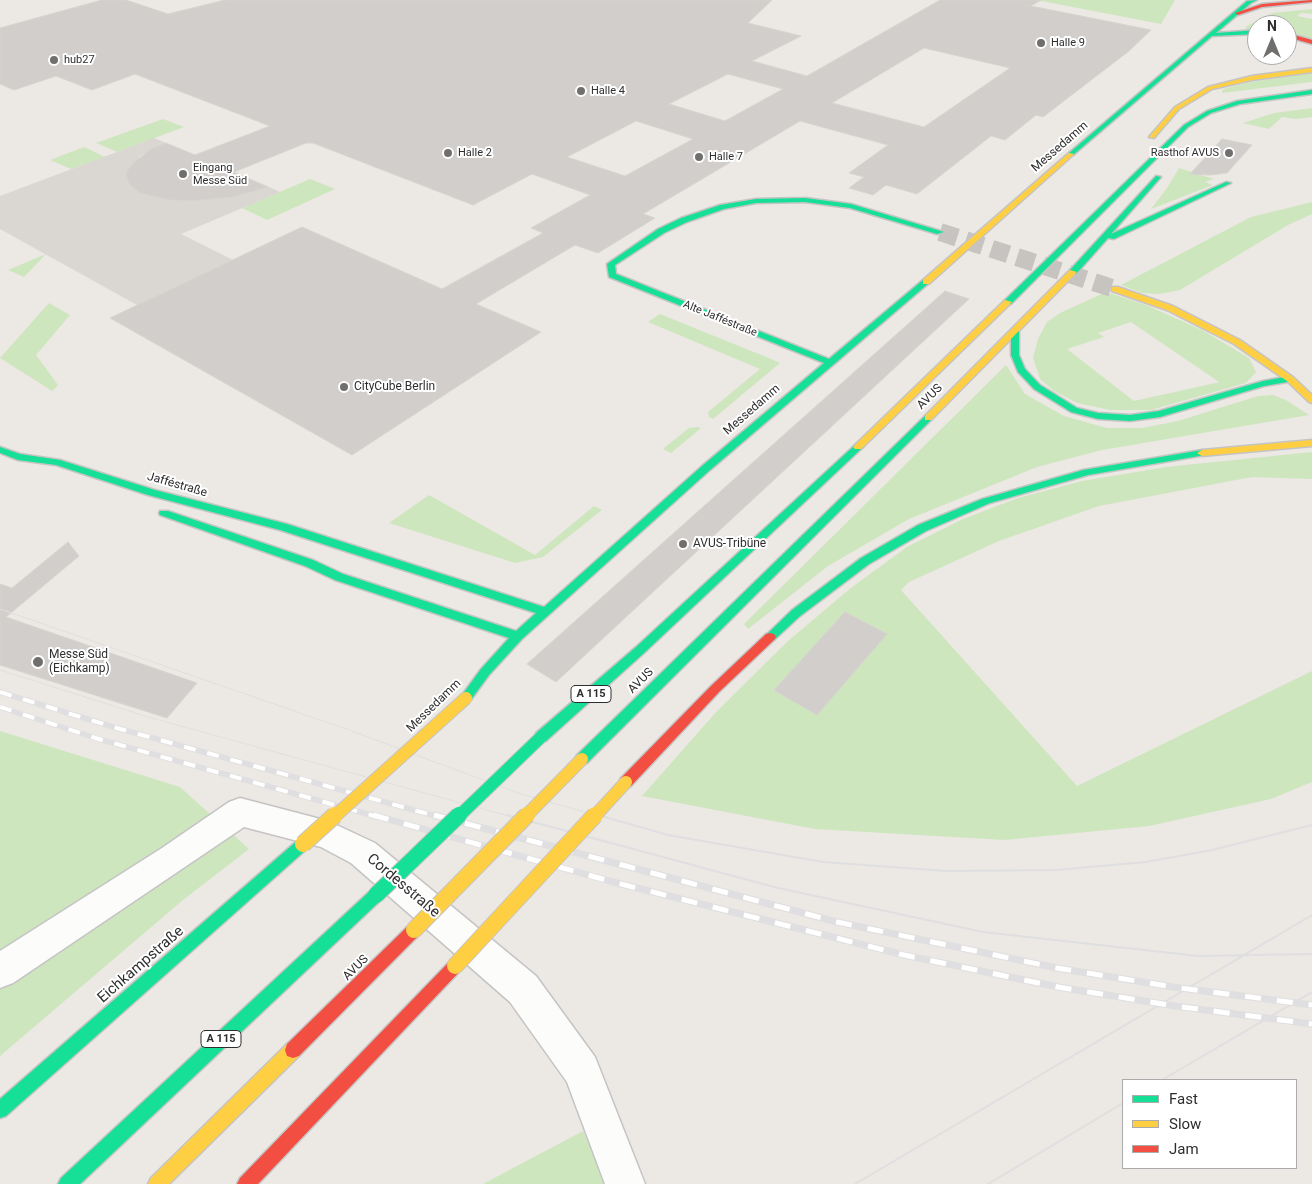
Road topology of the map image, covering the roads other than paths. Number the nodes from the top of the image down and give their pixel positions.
1 (1255, 0) edge
2 (1312, 1) edge
3 (1236, 14) junction
4 (1247, 33) edge
5 (1212, 35) junction
6 (1297, 38) edge
7 (1312, 42) edge
8 (1312, 65) edge
9 (1312, 70) edge
10 (1291, 72) junction
11 (1312, 86) edge
12 (1312, 92) edge
13 (1312, 103) edge
14 (1254, 112) dead end
15 (1166, 123) junction
16 (1144, 145) dead end
17 (1166, 169) dead end
18 (1228, 183) dead end
19 (940, 232) tunnel mouth
20 (1102, 241) junction
21 (1115, 288) tunnel mouth
22 (1016, 332) junction
23 (930, 361) dead end
24 (829, 362) junction
25 (1290, 379) junction
26 (917, 392) junction
27 (1312, 400) edge
28 (1312, 444) edge
29 (0, 450) edge
30 (18, 457) junction
31 (39, 471) dead end
32 (150, 508) dead end
33 (319, 552) junction
34 (544, 611) junction
35 (518, 636) junction
36 (303, 844) joint
37 (0, 970) edge
38 (0, 1110) edge
39 (67, 1184) edge
40 (157, 1184) edge
41 (246, 1184) edge
42 (624, 1184) edge

1 - 3 main road, Messedamm
2 - 3 main road, Messedamm
3 - 5 main road, Messedamm
4 - 5 main road
5 - 24 main road, Messedamm
6 - 7 main road
8 - 10 main road
9 - 10 main road
10 - 15 main road
11 - 15 main road
12 - 26 main road, AVUS
13 - 14 main road
15 - 16 main road
17 - 20 main road, AVUS
18 - 20 main road
19 - 24 main road, Alte Jafféstraße
20 - 22 main road, AVUS
21 - 25 main road
22 - 25 main road
22 - 40 main road, AVUS, bridge
23 - 26 main road
24 - 34 main road, Messedamm
25 - 27 main road
26 - 39 main road, AVUS / A 115, bridge
28 - 41 main road, bridge
29 - 30 main road, Jafféstraße
30 - 31 main road, Jafféstraße
30 - 33 main road, Jafféstraße
32 - 33 main road, Jafféstraße
33 - 34 main road, Jafféstraße
33 - 35 main road, Jafféstraße
34 - 35 main road, Messedamm
35 - 36 main road, Messedamm, bridge
36 - 38 main road, Eichkampstraße
37 - 42 street, Cordesstraße

